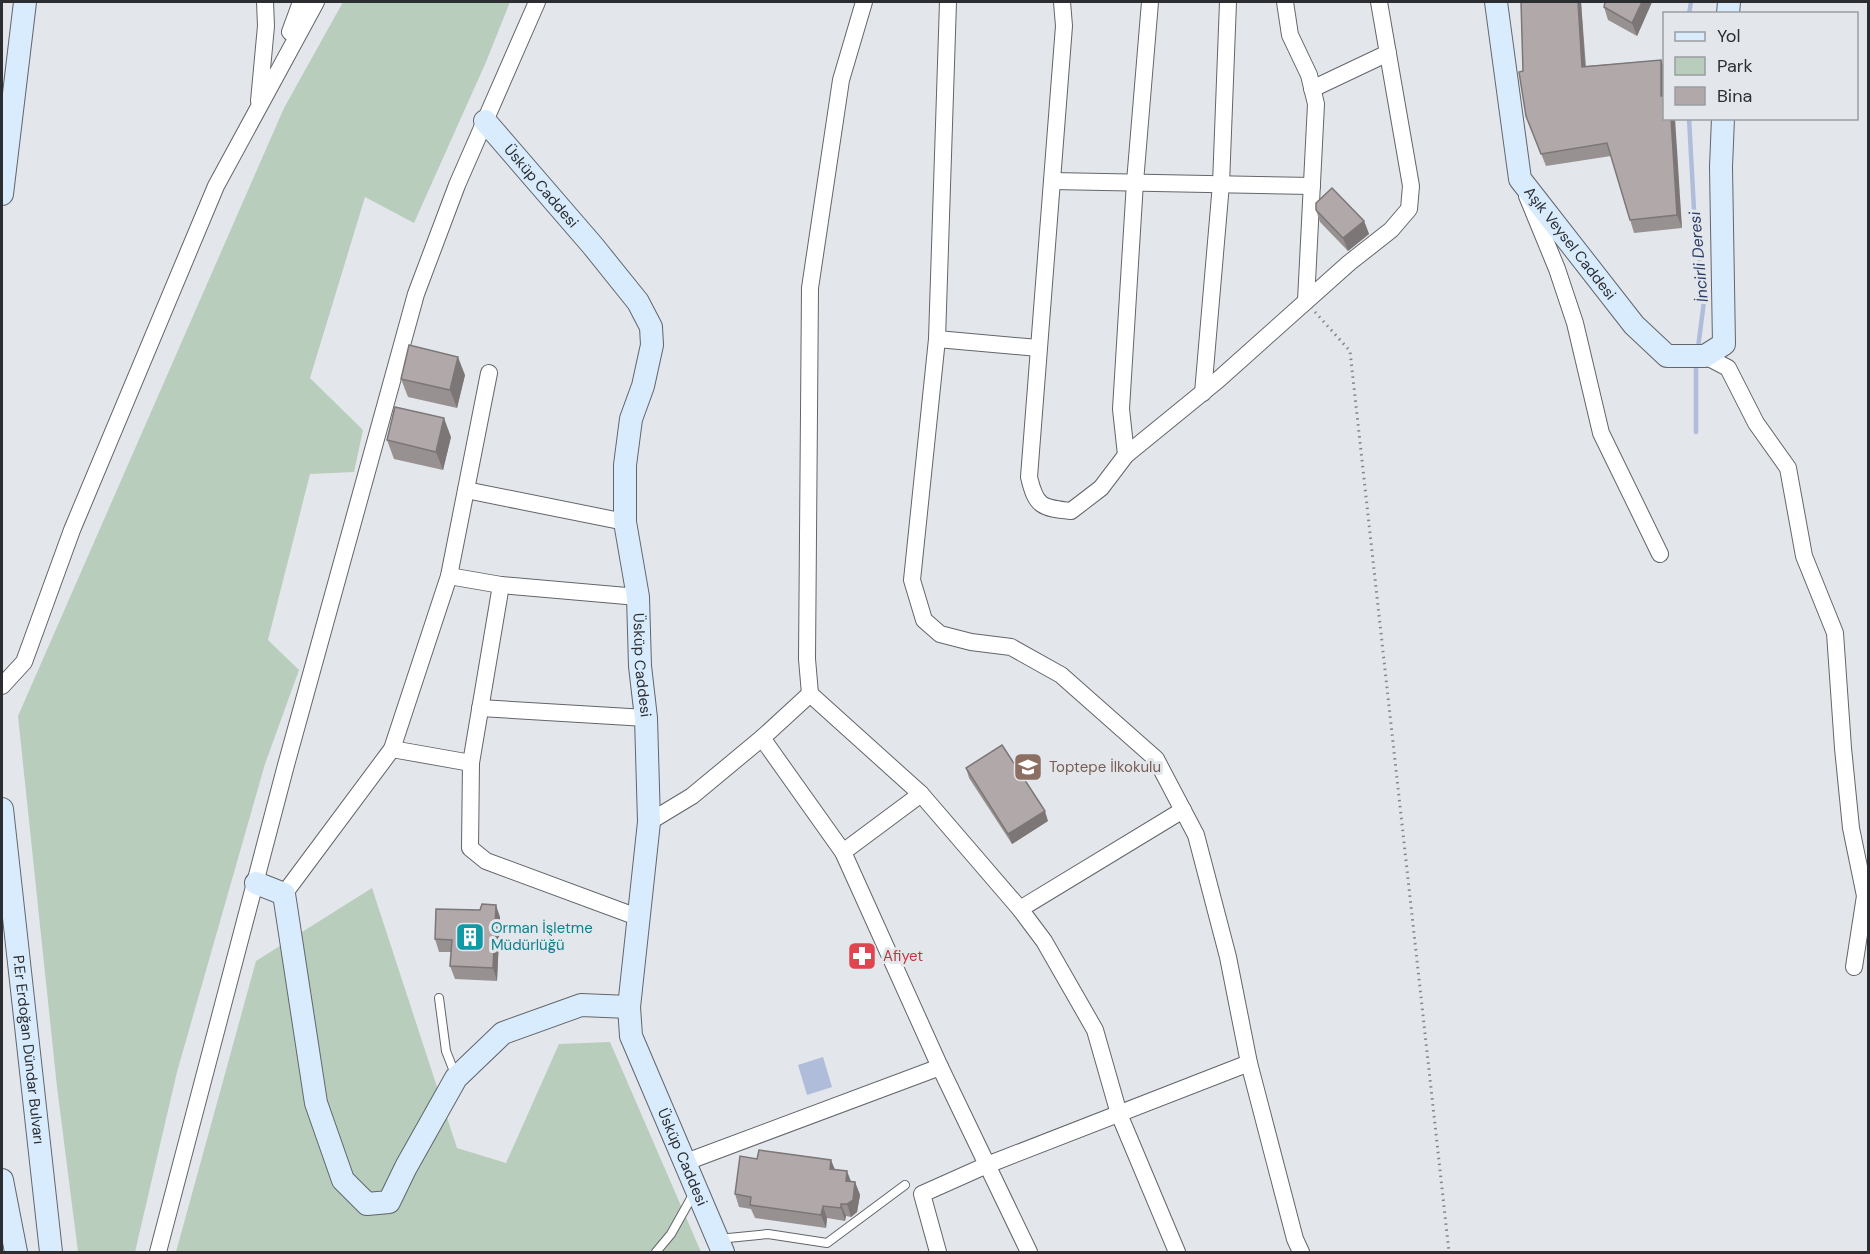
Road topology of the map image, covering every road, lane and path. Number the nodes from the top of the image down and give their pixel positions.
1 (24, 2) edge
2 (265, 2) edge
3 (301, 2) edge
4 (316, 2) edge
5 (537, 2) edge
6 (864, 2) edge
7 (948, 2) edge
8 (1062, 2) edge
9 (1150, 2) edge
10 (1228, 2) edge
11 (1285, 2) edge
12 (1379, 2) edge
13 (1496, 2) edge
14 (1388, 53) junction
15 (270, 84) junction
16 (1312, 89) junction
17 (258, 108) junction
18 (1723, 120) edge
19 (485, 121) junction
20 (1520, 179) junction
21 (1052, 181) junction
22 (1135, 183) junction
23 (1221, 184) junction
24 (1312, 186) junction
25 (2, 194) edge
26 (1306, 301) junction
27 (936, 339) junction
28 (1038, 348) junction
29 (1705, 356) junction
30 (489, 373) dead end
31 (1203, 393) junction
32 (1126, 455) junction
33 (466, 490) junction
34 (625, 522) junction
35 (1660, 554) dead end
36 (449, 576) junction
37 (501, 585) junction
38 (638, 597) junction
39 (2, 687) edge
40 (810, 694) junction
41 (480, 708) junction
42 (646, 718) junction
43 (762, 738) junction
44 (392, 749) junction
45 (471, 764) junction
46 (921, 794) junction
47 (2, 809) edge
48 (1183, 810) junction
49 (649, 822) junction
50 (843, 852) junction
51 (255, 883) junction
52 (284, 894) junction
53 (1020, 909) junction
54 (640, 918) junction
55 (1854, 967) dead end
56 (439, 998) dead end
57 (629, 1007) junction
58 (1249, 1063) junction
59 (940, 1066) junction
60 (456, 1078) junction
61 (1119, 1113) junction
62 (686, 1162) junction
63 (987, 1166) junction
64 (2, 1180) edge
65 (904, 1185) dead end
66 (695, 1190) junction
67 (720, 1246) edge
68 (16, 1252) edge
69 (51, 1252) edge
70 (158, 1252) edge
71 (657, 1252) edge
72 (938, 1252) edge
73 (1029, 1252) edge
74 (1177, 1252) edge
75 (1301, 1252) edge
76 (1449, 1252) edge

1 - 25 street
2 - 17 street
3 - 15 street
4 - 15 street
5 - 19 street
6 - 40 street
7 - 27 street
8 - 21 street
9 - 22 street
10 - 23 street
11 - 16 street
12 - 14 street
13 - 20 street, Aşık Veysel Caddesi
14 - 16 street
14 - 26 street
15 - 17 street
16 - 24 street
17 - 39 street
18 - 29 street
19 - 34 street, Üsküp Caddesi
19 - 51 street
20 - 29 street, Aşık Veysel Caddesi
20 - 35 street
21 - 22 street
21 - 28 street
22 - 23 street
22 - 32 street
23 - 24 street
23 - 31 street
24 - 26 street
26 - 31 street
26 - 76 path
27 - 28 street
27 - 48 street
28 - 32 street
29 - 55 street
30 - 33 street
31 - 32 street
33 - 34 street
33 - 36 street
34 - 38 street, Üsküp Caddesi
36 - 37 street
36 - 44 street
37 - 38 street
37 - 41 street
38 - 42 street, Üsküp Caddesi
40 - 43 street
40 - 46 street
41 - 42 street
41 - 45 street
42 - 49 street, Üsküp Caddesi
43 - 49 street
43 - 50 street
44 - 45 street
44 - 52 street
45 - 54 street
46 - 50 street
46 - 53 street
47 - 69 street, P.Er Erdoğan Dündar Bulvarı
48 - 53 street
48 - 58 street
49 - 54 street, Üsküp Caddesi
50 - 59 street
51 - 52 street
51 - 70 street
52 - 60 street
53 - 61 street
54 - 57 street, Üsküp Caddesi
56 - 60 lane
57 - 60 street
57 - 62 street, Üsküp Caddesi
58 - 61 street
58 - 75 street
59 - 62 street
59 - 63 street
61 - 63 street
61 - 74 street
62 - 66 street, Üsküp Caddesi
63 - 72 street
63 - 73 street
64 - 68 street
65 - 67 lane
66 - 67 street, Üsküp Caddesi
66 - 71 lane

